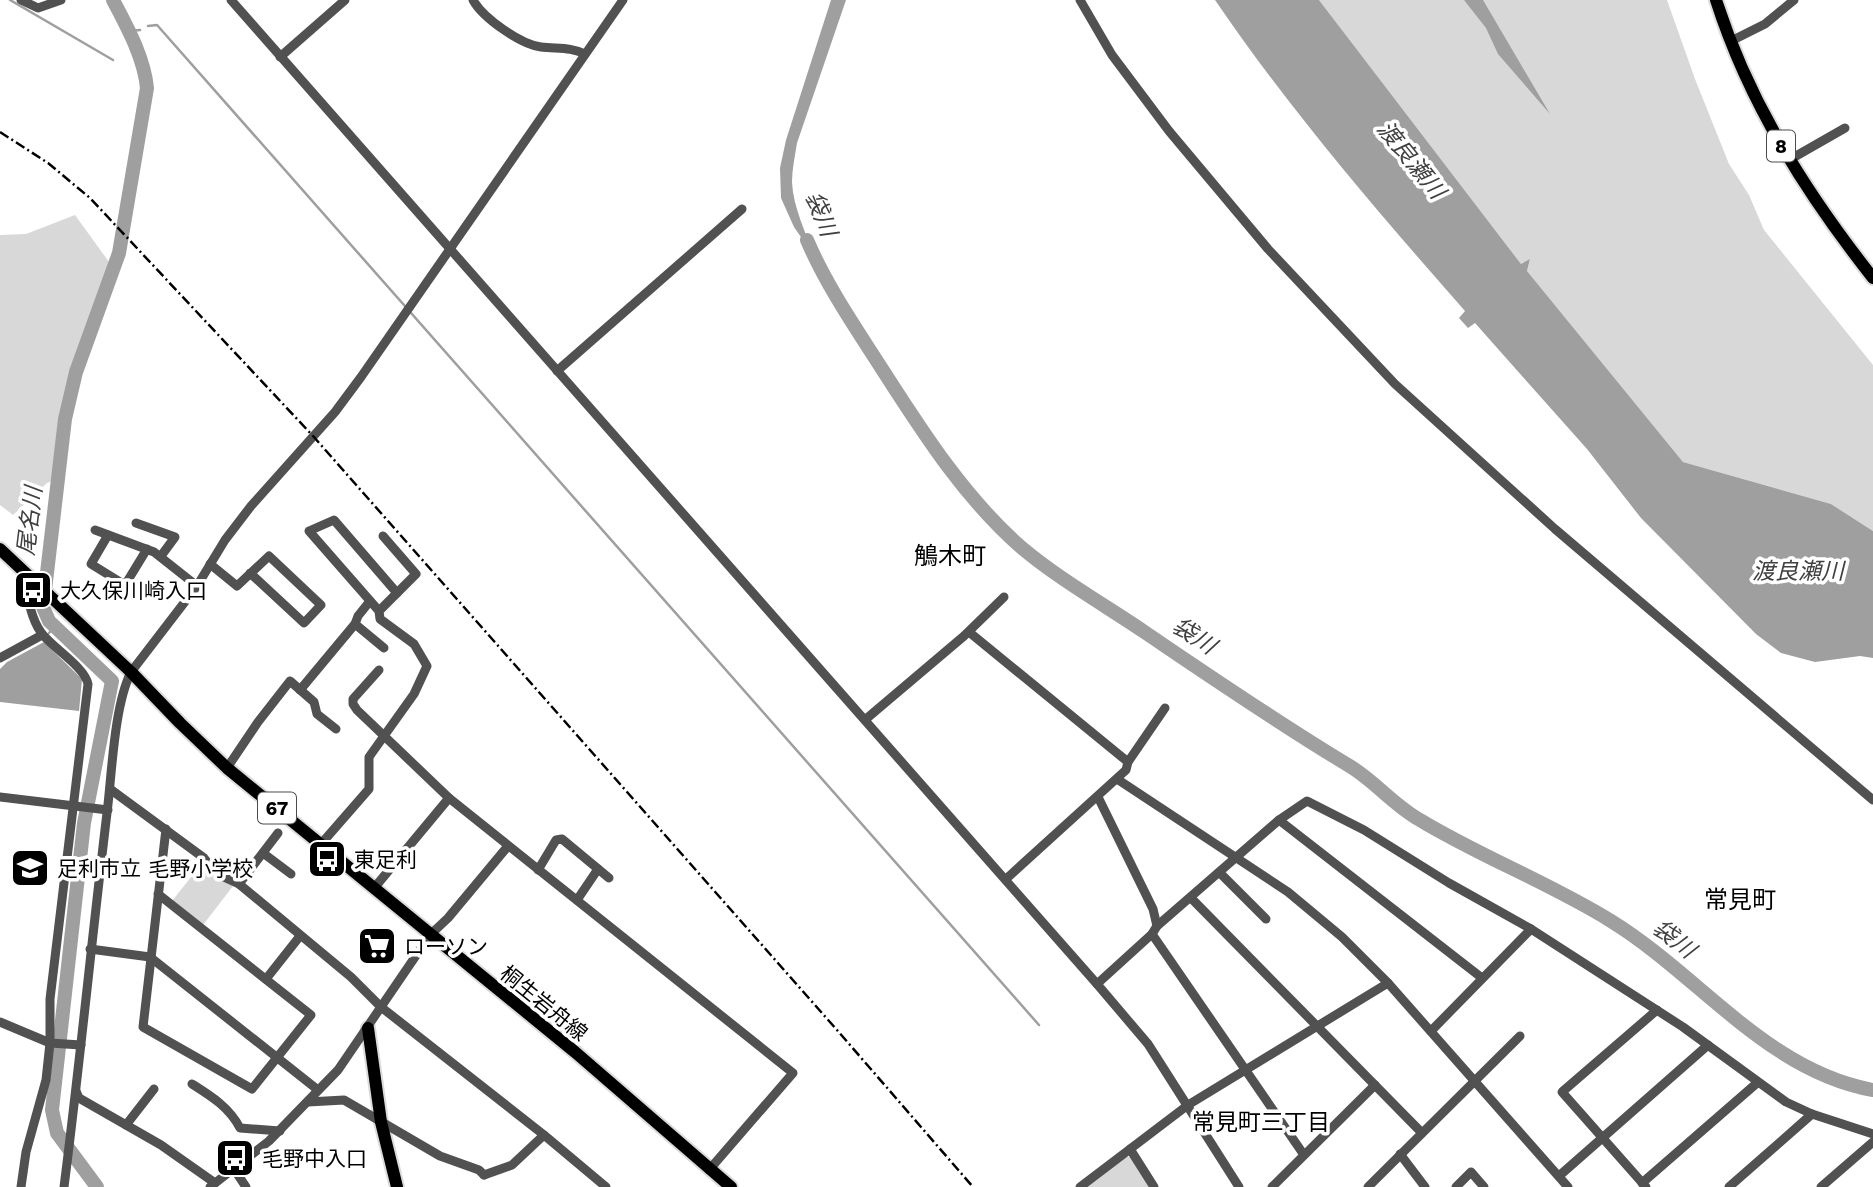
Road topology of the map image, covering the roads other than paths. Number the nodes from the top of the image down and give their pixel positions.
1 (21, 0) edge
2 (61, 0) edge
3 (231, 0) edge
4 (345, 0) edge
5 (472, 0) edge
6 (623, 0) edge
7 (1080, 0) edge
8 (1716, 0) edge
9 (1794, 0) edge
10 (1731, 41) junction
11 (585, 54) junction
12 (281, 57) junction
13 (1845, 128) dead end
14 (1789, 160) junction
15 (742, 209) dead end
16 (449, 248) junction
17 (1873, 278) edge
18 (557, 372) junction
19 (136, 523) dead end
20 (95, 530) dead end
21 (108, 535) junction
22 (383, 536) dead end
23 (0, 549) edge
24 (147, 549) junction
25 (161, 556) junction
26 (210, 564) junction
27 (20, 569) junction
28 (250, 573) junction
29 (197, 586) junction
30 (397, 593) junction
31 (1004, 597) dead end
32 (370, 601) junction
33 (379, 611) junction
34 (355, 624) junction
35 (969, 632) junction
36 (43, 635) junction
37 (384, 648) dead end
38 (0, 658) edge
39 (379, 670) dead end
40 (131, 672) junction
41 (300, 690) junction
42 (1165, 708) dead end
43 (866, 719) junction
44 (336, 729) dead end
45 (385, 736) junction
46 (1128, 762) junction
47 (227, 768) junction
48 (1118, 779) junction
49 (110, 789) junction
50 (0, 797) edge
51 (1098, 797) junction
52 (449, 798) junction
53 (1873, 800) edge
54 (78, 806) junction
55 (108, 810) junction
56 (1279, 820) junction
57 (166, 829) junction
58 (278, 833) dead end
59 (321, 844) junction
60 (508, 846) junction
61 (263, 853) junction
62 (1237, 858) junction
63 (598, 869) junction
64 (538, 870) junction
65 (1220, 873) junction
66 (291, 874) dead end
67 (610, 878) dead end
68 (1006, 879) junction
69 (239, 884) junction
70 (375, 887) junction
71 (158, 894) junction
72 (1191, 898) junction
73 (577, 900) junction
74 (1266, 919) dead end
75 (1531, 929) junction
76 (1155, 930) junction
77 (430, 935) junction
78 (300, 936) junction
79 (90, 949) junction
80 (150, 957) junction
81 (1482, 978) junction
82 (266, 979) junction
83 (1388, 983) junction
84 (1097, 984) junction
85 (381, 1007) junction
86 (1657, 1010) junction
87 (0, 1021) edge
88 (1317, 1026) junction
89 (368, 1028) junction
90 (1431, 1031) junction
91 (1520, 1036) dead end
92 (52, 1042) junction
93 (76, 1045) junction
94 (1708, 1045) junction
95 (277, 1057) junction
96 (1246, 1071) junction
97 (1474, 1081) junction
98 (1757, 1083) junction
99 (191, 1084) dead end
100 (1375, 1085) junction
101 (154, 1089) dead end
102 (318, 1090) junction
103 (76, 1091) junction
104 (308, 1101) junction
105 (1188, 1105) junction
106 (1812, 1114) junction
107 (381, 1122) junction
108 (126, 1125) junction
109 (280, 1131) junction
110 (1422, 1133) junction
111 (1873, 1134) edge
112 (544, 1135) junction
113 (1602, 1138) junction
114 (1873, 1142) edge
115 (1130, 1149) junction
116 (1400, 1154) junction
117 (1304, 1155) junction
118 (234, 1169) junction
119 (709, 1170) junction
120 (484, 1175) junction
121 (1559, 1177) junction
122 (64, 1182) edge
123 (213, 1185) edge
124 (1644, 1185) edge
125 (727, 1186) edge
126 (1823, 1186) edge
127 (21, 1187) edge
128 (246, 1187) edge
129 (397, 1187) edge
130 (480, 1187) edge
131 (606, 1187) edge
132 (1080, 1187) edge
133 (1154, 1187) edge
134 (1239, 1187) edge
135 (1272, 1187) edge
136 (1368, 1187) edge
137 (1425, 1187) edge
138 (1456, 1187) edge
139 (1484, 1187) edge
140 (1568, 1187) edge
141 (1729, 1187) edge

1 - 2 street
3 - 12 street
4 - 12 street
5 - 11 street
6 - 11 street
7 - 53 street
8 - 10 main road, 8
9 - 10 street
10 - 14 main road, 8
11 - 16 street
12 - 16 street
13 - 14 street
14 - 17 main road, 8
15 - 18 street
16 - 18 street
16 - 26 street
18 - 43 street
19 - 25 street
20 - 21 street
21 - 24 street
21 - 24 street
22 - 30 street
23 - 27 main road, 67
24 - 25 street
25 - 29 street
26 - 28 street
26 - 29 street
27 - 36 street
27 - 40 main road, 桐生岩舟線 / 67
28 - 28 street
29 - 40 street
30 - 32 street
30 - 33 street
31 - 35 street
32 - 33 street
32 - 34 street
33 - 45 street
34 - 37 street
34 - 41 street
35 - 43 street
35 - 46 street
36 - 38 street
36 - 54 street
39 - 45 street
40 - 47 main road, 桐生岩舟線 / 67
40 - 49 street
41 - 44 street
41 - 47 street
42 - 46 street
43 - 68 street
45 - 52 street
45 - 59 street
46 - 48 street
47 - 59 main road, 桐生岩舟線 / 67
48 - 51 street
48 - 62 street
49 - 55 street
49 - 57 street
50 - 54 street
51 - 68 street
51 - 76 street
52 - 60 street
52 - 70 street
54 - 55 street
54 - 92 street
55 - 79 street
56 - 62 street
56 - 75 street
56 - 81 street
57 - 69 street
57 - 71 street
58 - 61 street
59 - 70 main road, 桐生岩舟線 / 67
60 - 64 street
60 - 77 street
61 - 66 street
61 - 69 street
62 - 65 street
62 - 83 street
63 - 64 street
63 - 67 street
63 - 73 street
64 - 73 street
65 - 72 street
65 - 74 street
68 - 84 street
69 - 78 street
70 - 77 main road, 桐生岩舟線 / 67
71 - 80 street
71 - 82 street
72 - 76 street
72 - 88 street
73 - 119 street
75 - 81 street
75 - 86 street
76 - 84 street
76 - 96 street
77 - 85 street
77 - 119 main road, 桐生岩舟線 / 67
78 - 82 street
78 - 85 street
79 - 80 street
79 - 93 street
80 - 95 street
80 - 95 street
81 - 90 street
82 - 95 street
83 - 88 street
83 - 90 street
84 - 105 street
85 - 89 street
85 - 112 street
86 - 94 street
86 - 113 street
87 - 92 street
88 - 96 street
88 - 100 street
89 - 102 street
89 - 107 main road
90 - 97 street
91 - 97 street
92 - 93 street
92 - 127 street
93 - 103 street
94 - 98 street
94 - 113 street
95 - 102 street
96 - 105 street
96 - 117 street
97 - 110 street
97 - 121 street
98 - 106 street
98 - 124 street
99 - 109 street
100 - 110 street
100 - 117 street
101 - 108 street
102 - 104 street
103 - 108 street
103 - 122 street
104 - 107 street
104 - 109 street
105 - 115 street
105 - 134 street
106 - 111 street
106 - 141 street
107 - 120 street
107 - 129 main road
108 - 123 street
109 - 118 street
110 - 116 street
112 - 120 street
112 - 131 street
113 - 121 street
113 - 124 street
114 - 126 street
115 - 132 street
115 - 133 street
116 - 136 street
116 - 137 street
117 - 135 street
118 - 123 street
118 - 128 street
119 - 125 main road, 桐生岩舟線 / 67
120 - 130 street
121 - 140 street
138 - 139 street

